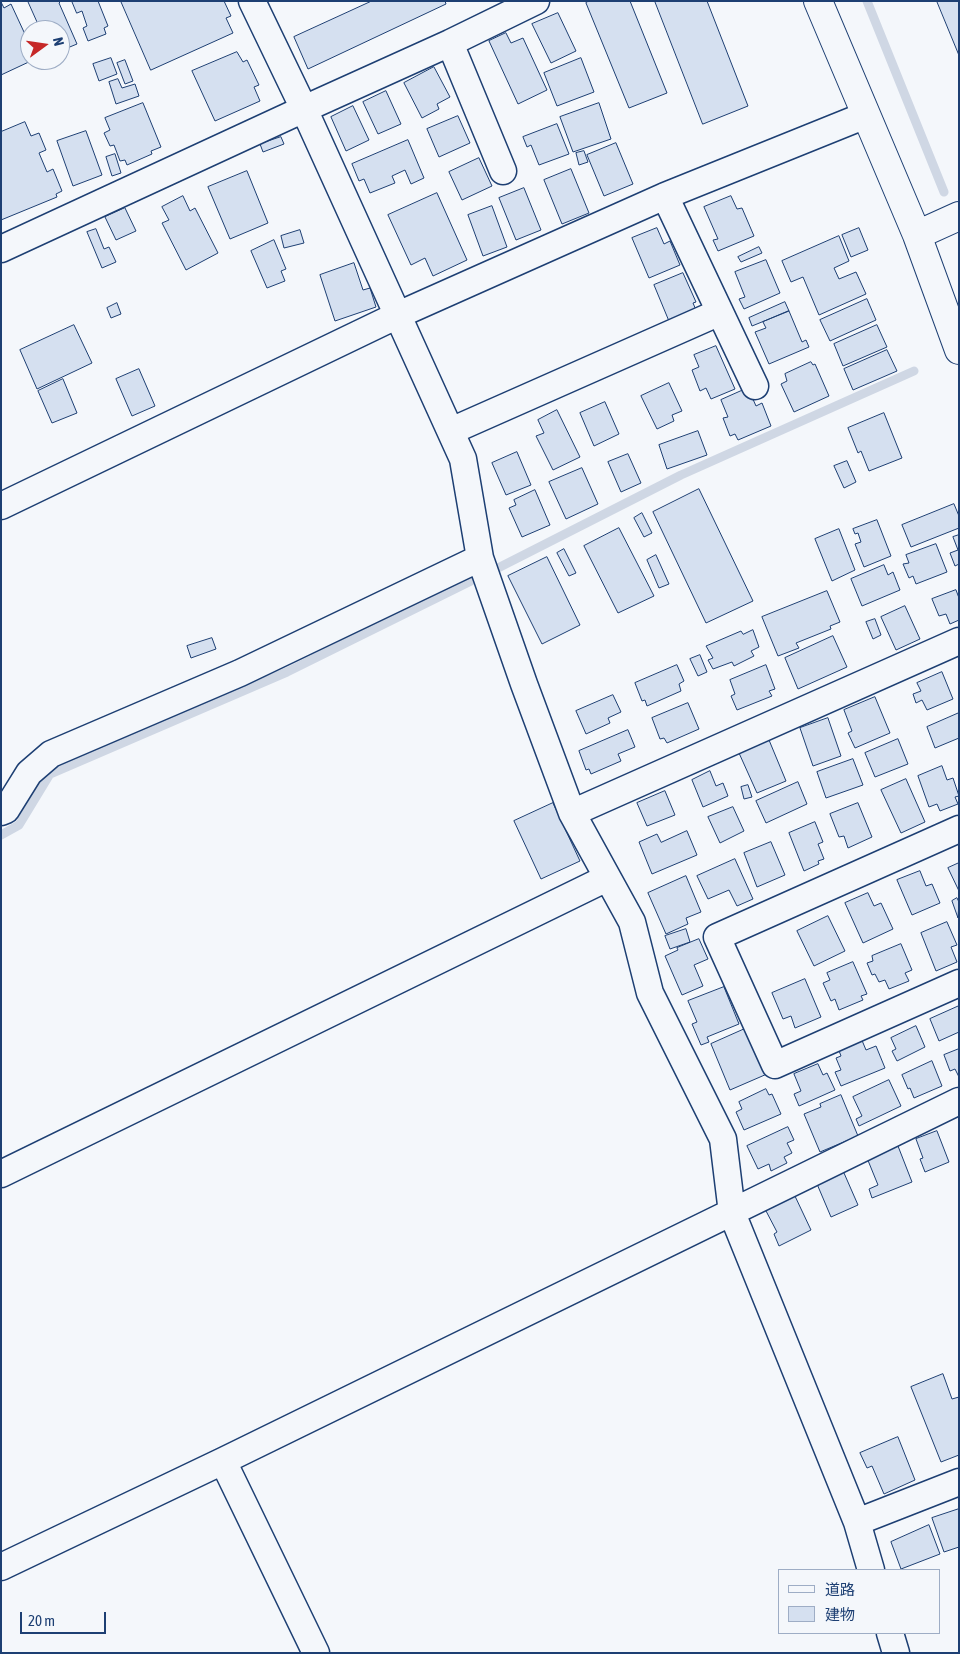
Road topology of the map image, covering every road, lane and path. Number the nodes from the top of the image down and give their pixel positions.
1 (252, 1) edge
2 (536, 1) edge
3 (818, 1) edge
4 (450, 43) junction
5 (304, 108) junction
6 (866, 114) junction
7 (503, 171) dead end
8 (665, 196) junction
9 (959, 216) edge
10 (917, 235) junction
11 (1, 249) edge
12 (720, 312) junction
13 (398, 315) junction
14 (959, 350) edge
15 (755, 386) dead end
16 (451, 431) junction
17 (1, 506) edge
18 (480, 558) junction
19 (959, 641) edge
20 (1, 812) edge
21 (572, 813) junction
22 (959, 829) edge
23 (607, 878) junction
24 (959, 983) edge
25 (959, 1101) edge
26 (1, 1174) edge
27 (732, 1213) junction
28 (223, 1461) junction
29 (959, 1482) edge
30 (856, 1522) junction
31 (1, 1567) edge
32 (871, 1569) edge
33 (890, 1634) edge
34 (316, 1653) edge
35 (896, 1653) edge

1 - 5 street
2 - 4 street
3 - 6 street
4 - 5 street
4 - 7 street
5 - 11 street
5 - 13 street
6 - 8 street
6 - 10 street
8 - 12 street
8 - 13 street
9 - 10 street
10 - 14 street
12 - 15 street
12 - 16 street
13 - 16 street
13 - 17 street
16 - 18 street
18 - 20 street
18 - 21 street
19 - 21 street
21 - 23 street
22 - 24 street
23 - 26 street
23 - 27 street
25 - 27 street
27 - 28 street
27 - 30 street
28 - 31 street
28 - 34 street
29 - 30 street
30 - 32 street
33 - 35 street

